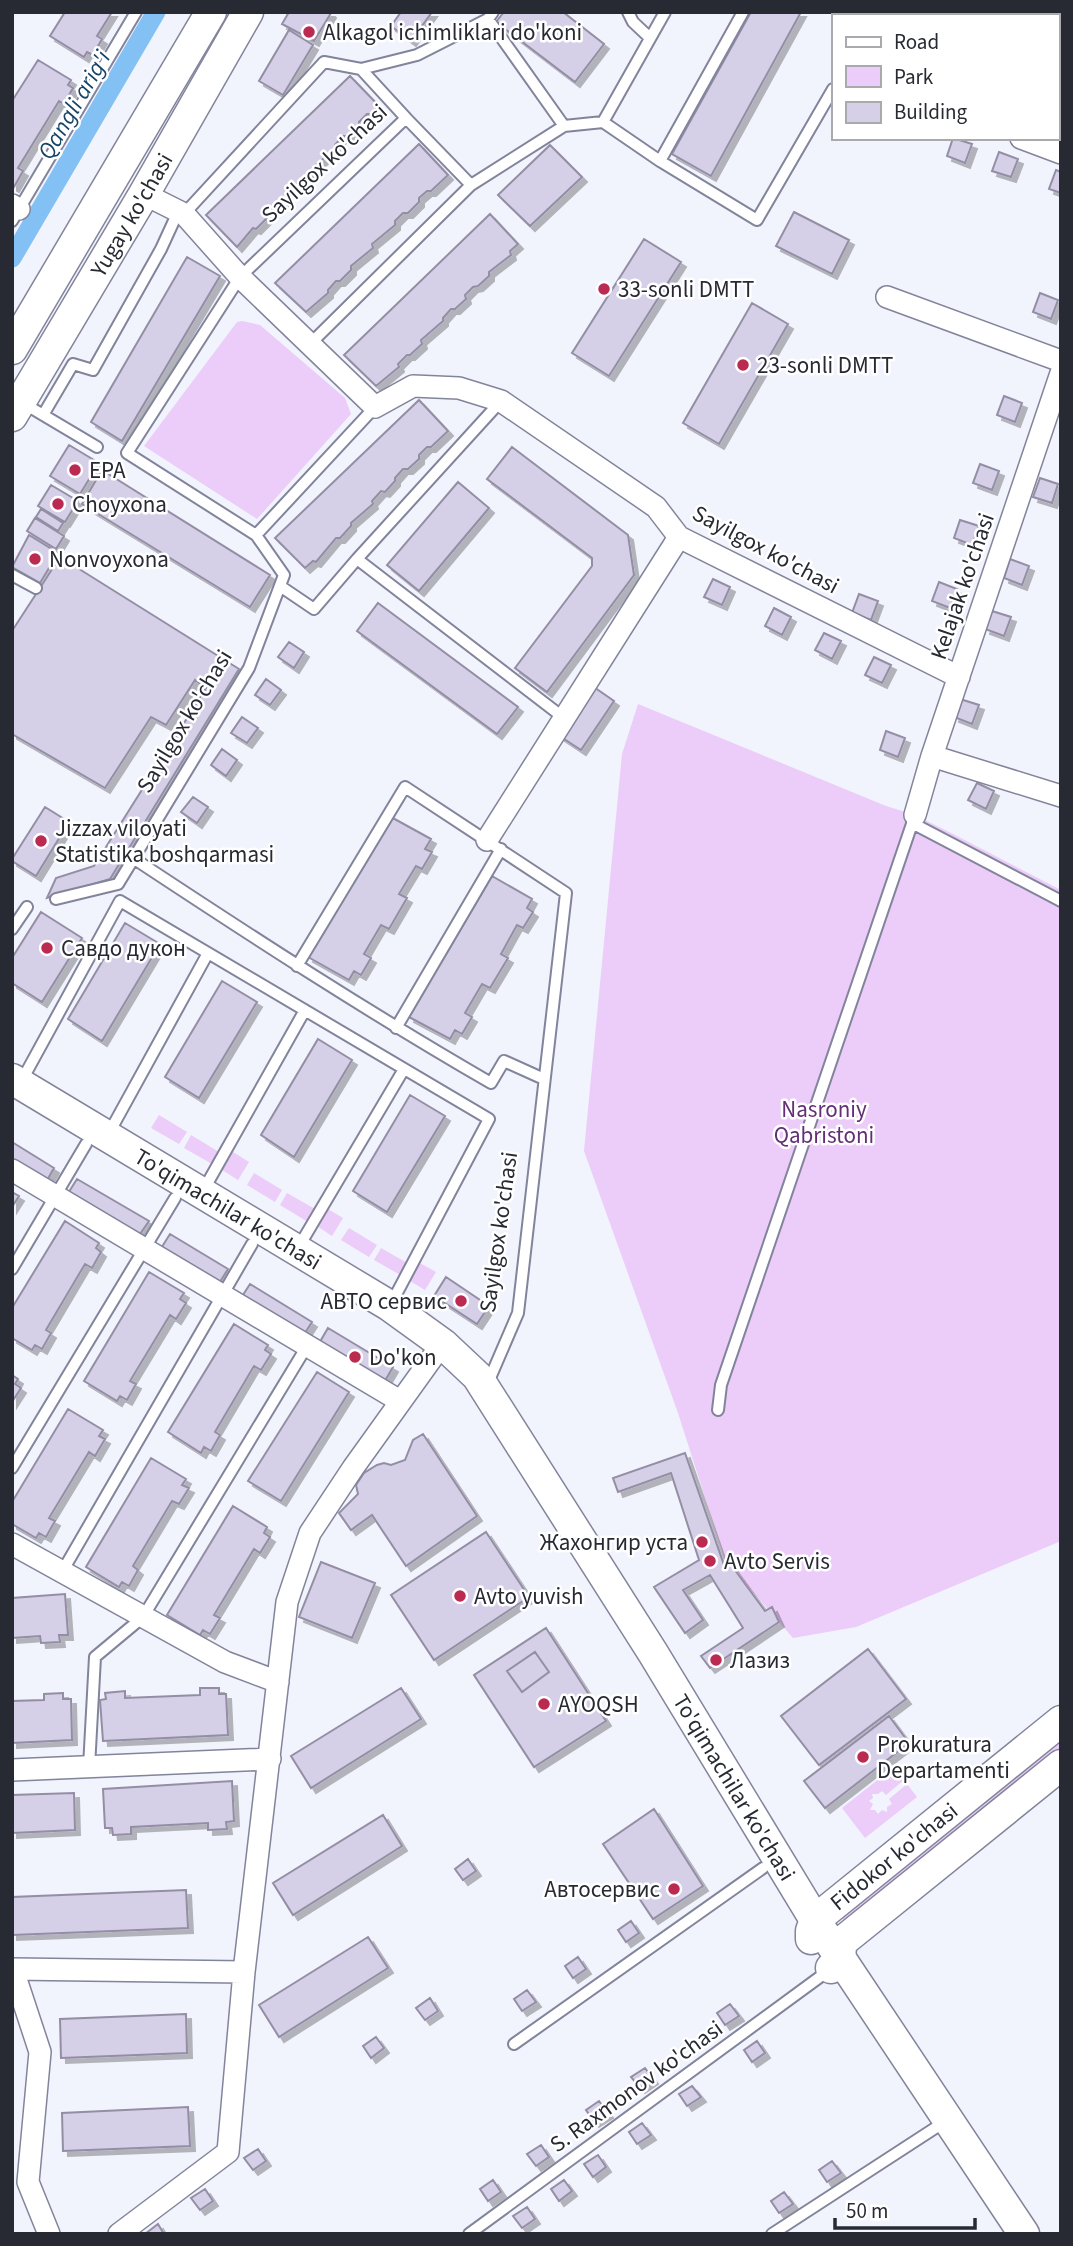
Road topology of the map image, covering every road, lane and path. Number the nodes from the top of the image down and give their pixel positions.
1 (136, 12) edge
2 (211, 12) edge
3 (248, 12) edge
4 (628, 12) edge
5 (664, 12) edge
6 (743, 12) edge
7 (490, 16) edge
8 (650, 38) junction
9 (361, 69) junction
10 (832, 91) edge
11 (406, 118) junction
12 (603, 122) junction
13 (564, 126) junction
14 (1027, 140) edge
15 (1061, 152) edge
16 (660, 161) junction
17 (471, 185) junction
18 (144, 194) junction
19 (15, 212) edge
20 (181, 213) junction
21 (240, 277) junction
22 (887, 297) dead end
23 (310, 344) junction
24 (12, 349) edge
25 (1061, 361) edge
26 (1061, 373) edge
27 (501, 401) junction
28 (375, 407) junction
29 (25, 411) edge
30 (97, 447) dead end
31 (256, 535) junction
32 (679, 537) junction
33 (357, 559) junction
34 (12, 575) edge
35 (280, 586) junction
36 (37, 588) dead end
37 (959, 677) junction
38 (565, 718) junction
39 (932, 756) junction
40 (1061, 796) edge
41 (913, 819) junction
42 (494, 844) junction
43 (133, 858) junction
44 (56, 899) dead end
45 (1061, 901) edge
46 (27, 907) dead end
47 (12, 929) edge
48 (208, 953) junction
49 (297, 967) junction
50 (305, 1010) junction
51 (396, 1028) junction
52 (404, 1069) junction
53 (544, 1079) junction
54 (15, 1088) edge
55 (97, 1140) junction
56 (12, 1170) edge
57 (55, 1196) junction
58 (188, 1196) junction
59 (251, 1244) junction
60 (144, 1249) junction
61 (296, 1250) junction
62 (12, 1269) edge
63 (222, 1295) junction
64 (390, 1307) junction
65 (307, 1346) junction
66 (436, 1352) junction
67 (486, 1387) junction
68 (400, 1401) junction
69 (718, 1410) dead end
70 (12, 1468) edge
71 (12, 1544) edge
72 (62, 1572) junction
73 (143, 1616) junction
74 (278, 1682) junction
75 (1061, 1721) edge
76 (270, 1759) junction
77 (1061, 1765) edge
78 (89, 1767) junction
79 (12, 1770) edge
80 (762, 1868) junction
81 (824, 1950) junction
82 (13, 1970) edge
83 (244, 1972) junction
84 (514, 2044) dead end
85 (941, 2124) junction
86 (1013, 2231) edge
87 (49, 2234) edge
88 (120, 2234) edge
89 (469, 2234) edge
90 (772, 2234) edge

1 - 19 lane
2 - 24 main road, Yugay ko'chasi
3 - 18 main road, Yugay ko'chasi
4 - 8 lane
5 - 8 lane
6 - 16 lane
7 - 9 lane, Sayilgox ko'chasi
7 - 13 lane
8 - 12 lane
9 - 11 lane
9 - 20 lane, Sayilgox ko'chasi
10 - 16 lane
11 - 17 lane, Sayilgox ko'chasi
11 - 21 lane, Sayilgox ko'chasi
12 - 13 lane
12 - 16 lane
13 - 17 lane
14 - 15 street
17 - 23 lane
18 - 20 street
18 - 29 main road, Yugay ko'chasi
20 - 21 street
20 - 29 lane, Sayilgox ko'chasi
21 - 23 street
21 - 31 lane, Sayilgox ko'chasi
22 - 25 street
23 - 28 street
26 - 37 street, Kelajak ko'chasi
27 - 28 street, Sayilgox ko'chasi
27 - 32 street, Sayilgox ko'chasi
27 - 33 lane
28 - 31 lane, Sayilgox ko'chasi
29 - 30 lane
31 - 35 lane, Sayilgox ko'chasi
32 - 37 street, Sayilgox ko'chasi
32 - 38 street
33 - 35 lane
33 - 38 lane
34 - 36 lane
35 - 43 lane, Sayilgox ko'chasi
37 - 39 street, Kelajak ko'chasi
38 - 42 street
39 - 40 street
39 - 41 street, Kelajak ko'chasi
41 - 45 lane
41 - 69 lane
42 - 49 lane, Sayilgox ko'chasi
42 - 51 lane
42 - 53 lane, Sayilgox ko'chasi
43 - 44 lane, Sayilgox ko'chasi
43 - 49 lane
46 - 47 lane
48 - 50 lane
48 - 54 lane
48 - 55 lane
49 - 51 lane
50 - 52 lane
50 - 58 lane
51 - 53 lane
52 - 61 lane
52 - 64 lane
53 - 67 lane, Sayilgox ko'chasi
54 - 55 main road, To'qimachilar ko'chasi
55 - 57 lane
55 - 58 main road, To'qimachilar ko'chasi
56 - 57 street
57 - 60 street
57 - 62 lane
58 - 59 main road, To'qimachilar ko'chasi
58 - 60 lane
58 - 61 main road, To'qimachilar ko'chasi
59 - 63 lane
59 - 66 main road, To'qimachilar ko'chasi
60 - 63 street
60 - 70 lane
61 - 64 main road, To'qimachilar ko'chasi
63 - 65 street
63 - 72 lane
64 - 66 main road, To'qimachilar ko'chasi
65 - 68 street
65 - 73 lane
66 - 67 main road, To'qimachilar ko'chasi
66 - 68 street
66 - 80 main road, To'qimachilar ko'chasi
67 - 81 main road, To'qimachilar ko'chasi
68 - 74 street
71 - 72 street
72 - 73 street
73 - 74 street
73 - 78 lane
74 - 76 street
75 - 81 main road, Fidokor ko'chasi
76 - 78 street
76 - 83 street
77 - 81 main road, Fidokor ko'chasi
78 - 79 street
80 - 81 main road, To'qimachilar ko'chasi
80 - 84 lane
81 - 85 main road, To'qimachilar ko'chasi
81 - 89 lane, S. Raxmonov ko'chasi
82 - 83 street
82 - 87 street
83 - 88 street
85 - 86 main road, To'qimachilar ko'chasi
85 - 90 lane

